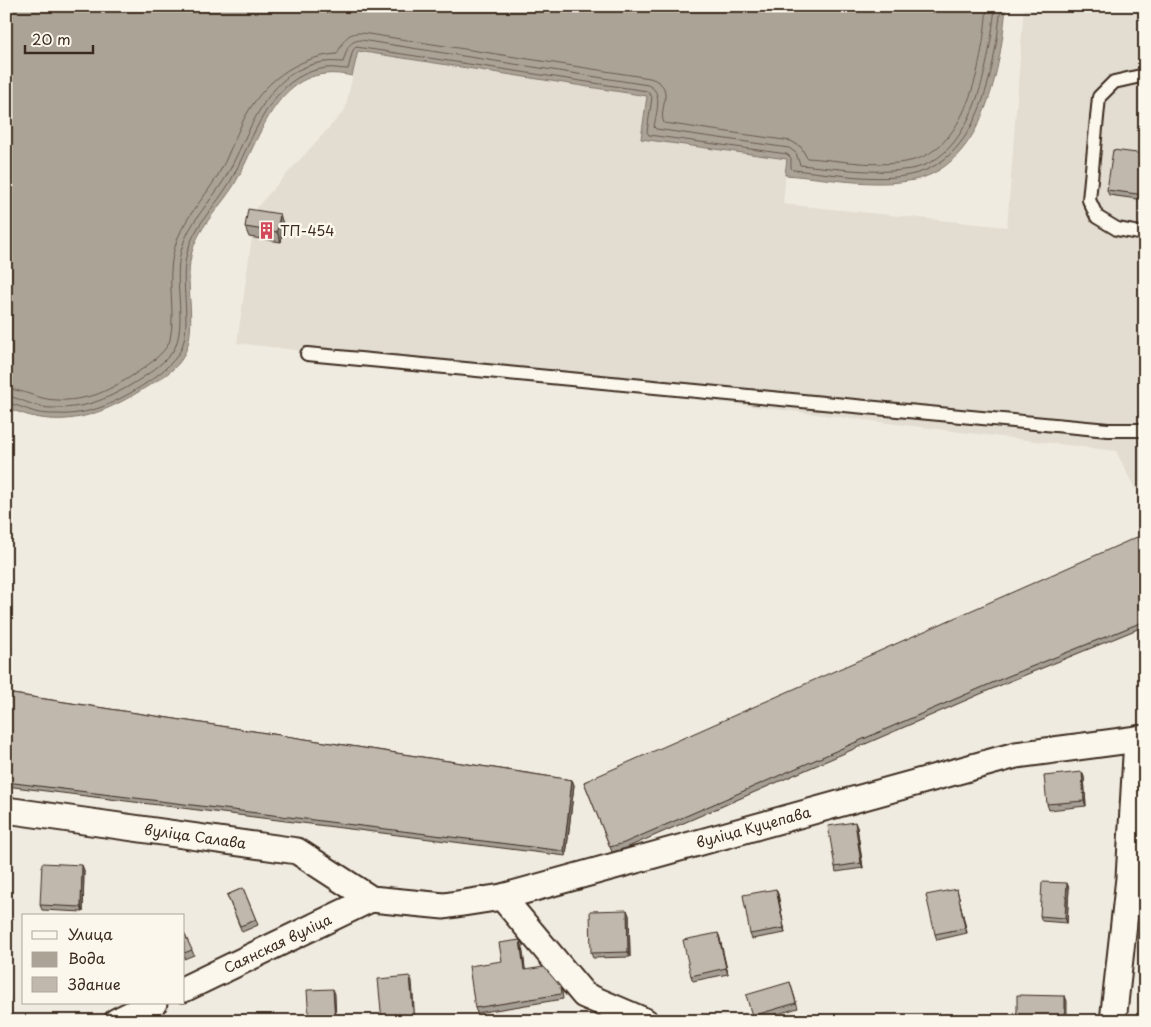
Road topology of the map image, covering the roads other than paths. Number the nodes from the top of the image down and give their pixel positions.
1 (1145, 75) edge
2 (1145, 234) edge
3 (307, 354) dead end
4 (1145, 430) edge
5 (1141, 738) edge
6 (6, 810) edge
7 (1137, 879) edge
8 (502, 897) junction
9 (370, 899) junction
10 (185, 989) edge
11 (152, 1004) edge
12 (117, 1021) edge
13 (646, 1021) edge
14 (1113, 1021) edge

1 - 2 lane
3 - 4 lane
5 - 7 street
5 - 8 street, вуліца Куцепава
6 - 9 street, вуліца Салава
7 - 14 street
8 - 9 street, вуліца Куцепава
8 - 13 street
9 - 10 street, Саянская вуліца
11 - 12 street

